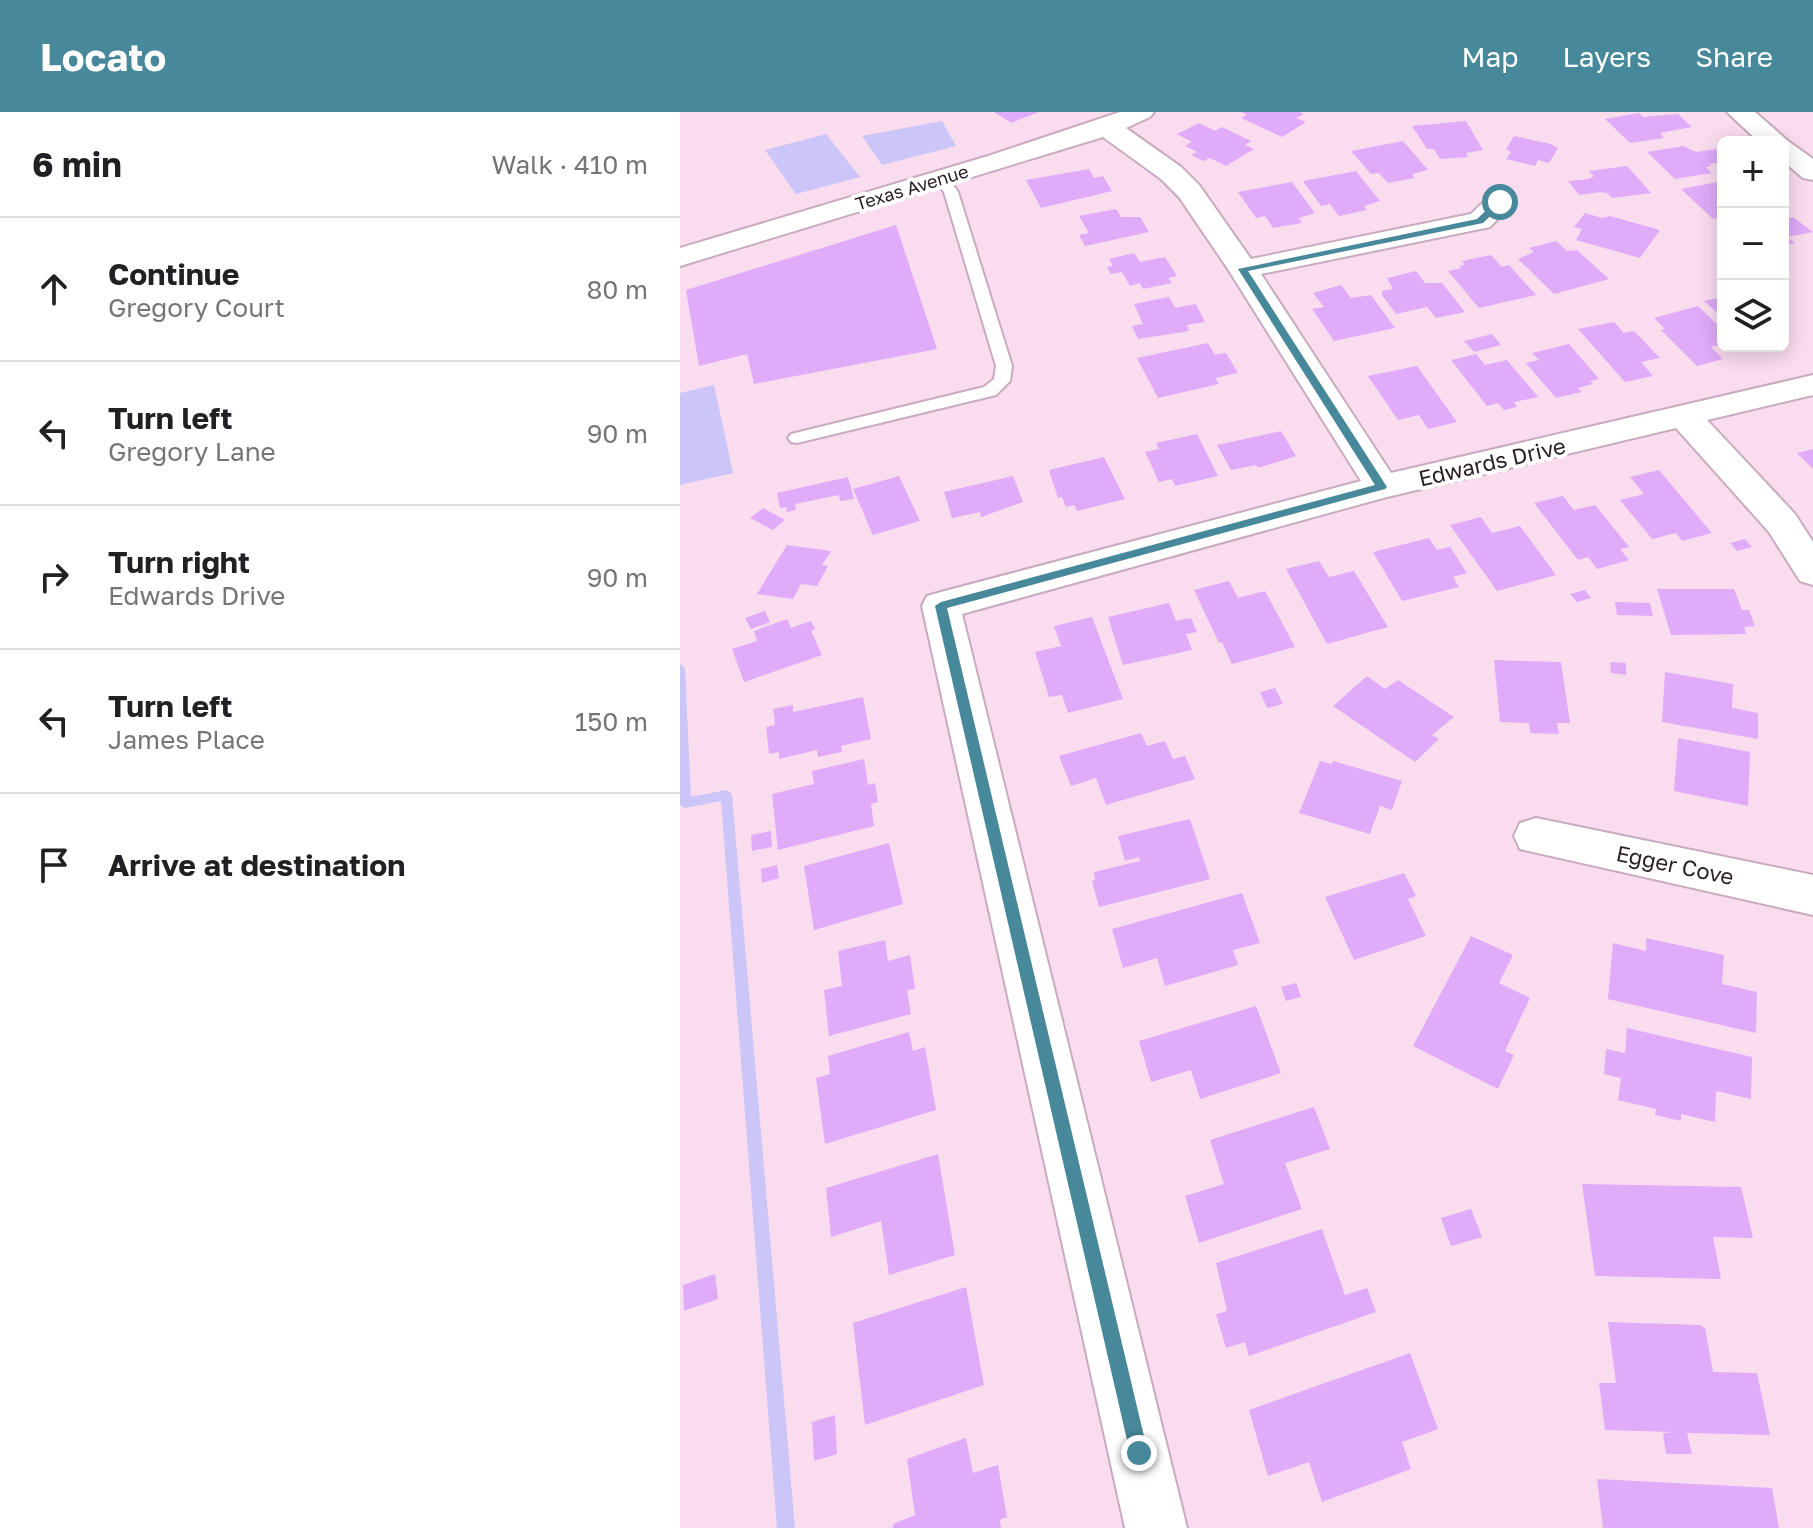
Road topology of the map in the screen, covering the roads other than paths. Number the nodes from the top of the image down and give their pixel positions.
1 (1141, 112) edge
2 (1740, 112) edge
3 (1107, 127) junction
4 (1768, 136) edge
5 (1789, 153) edge
6 (1813, 172) edge
7 (942, 179) junction
8 (1500, 202) dead end
9 (680, 257) edge
10 (1243, 269) junction
11 (1813, 385) edge
12 (1685, 417) junction
13 (797, 438) dead end
14 (1382, 487) junction
15 (1813, 572) edge
16 (1536, 836) dead end
17 (1813, 895) edge
18 (1156, 1528) edge

1 - 3 street, Texas Avenue
2 - 4 street
3 - 7 street, Texas Avenue
3 - 10 street
5 - 6 street
7 - 9 street, Texas Avenue
7 - 13 lane
8 - 10 street
10 - 14 street
11 - 12 street, Edwards Drive
12 - 14 street, Edwards Drive
12 - 15 street
14 - 18 street, Edwards Drive
16 - 17 street, Egger Cove

